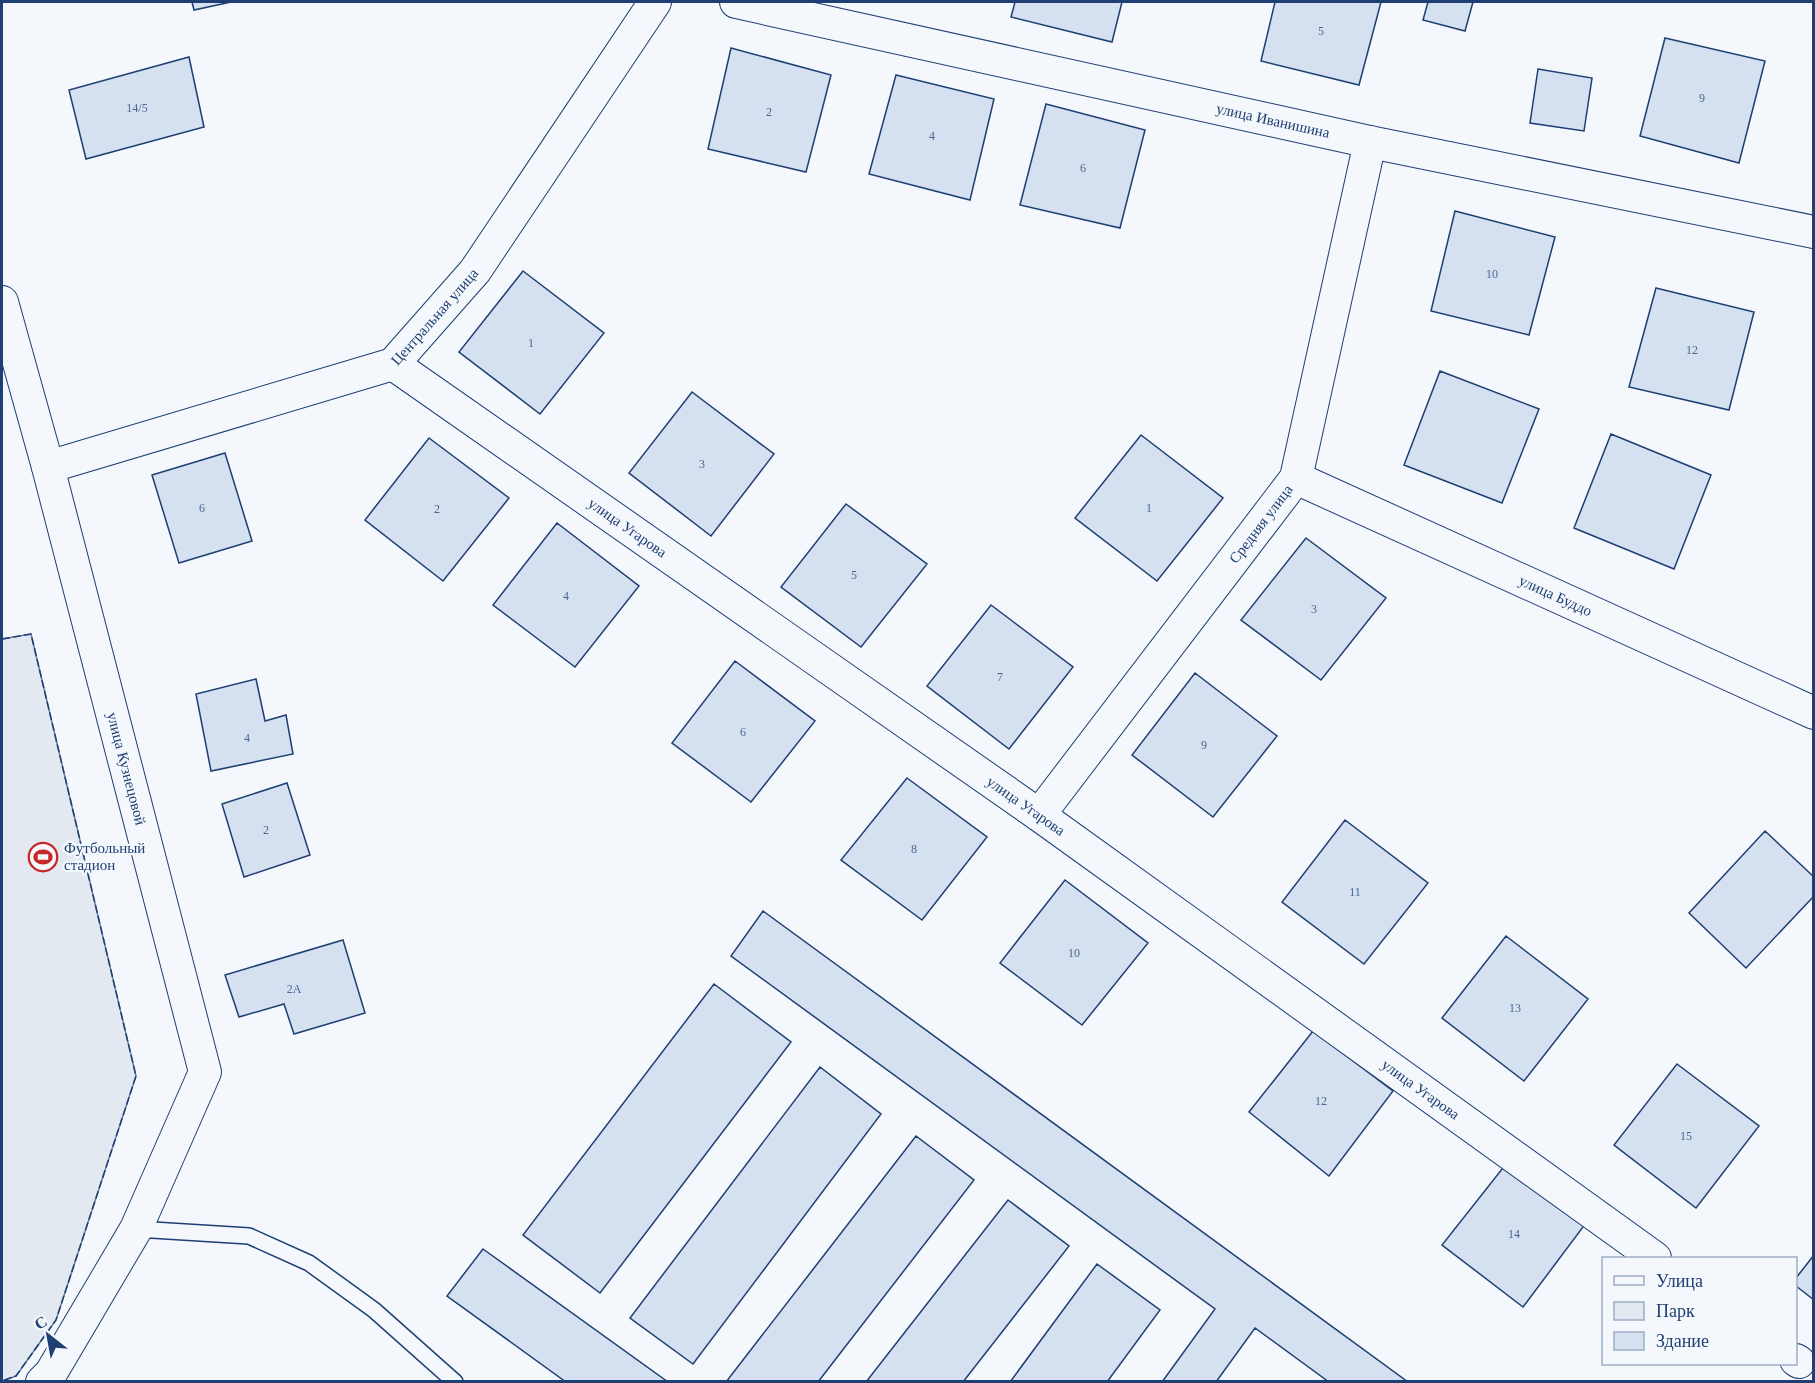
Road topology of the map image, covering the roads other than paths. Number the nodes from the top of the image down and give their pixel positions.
1 (655, 2) edge
2 (736, 2) edge
3 (1370, 142) junction
4 (1814, 232) edge
5 (2, 302) edge
6 (393, 364) junction
7 (48, 467) junction
8 (1296, 478) junction
9 (1814, 713) edge
10 (1039, 815) junction
11 (136, 1228) junction
12 (1654, 1257) edge
13 (42, 1382) edge
14 (454, 1382) edge

1 - 6 street, Центральная улица
2 - 3 street, улица Иванишина
3 - 4 street, улица Иванишина
3 - 8 street, Средняя улица
5 - 7 street, улица Кузнецовой
6 - 7 street, Центральная улица
6 - 10 street, улица Угарова
7 - 11 street, улица Кузнецовой
8 - 9 street, улица Буддо
8 - 10 street, Средняя улица
10 - 12 street, улица Угарова
11 - 13 street, улица Кузнецовой
11 - 14 lane

